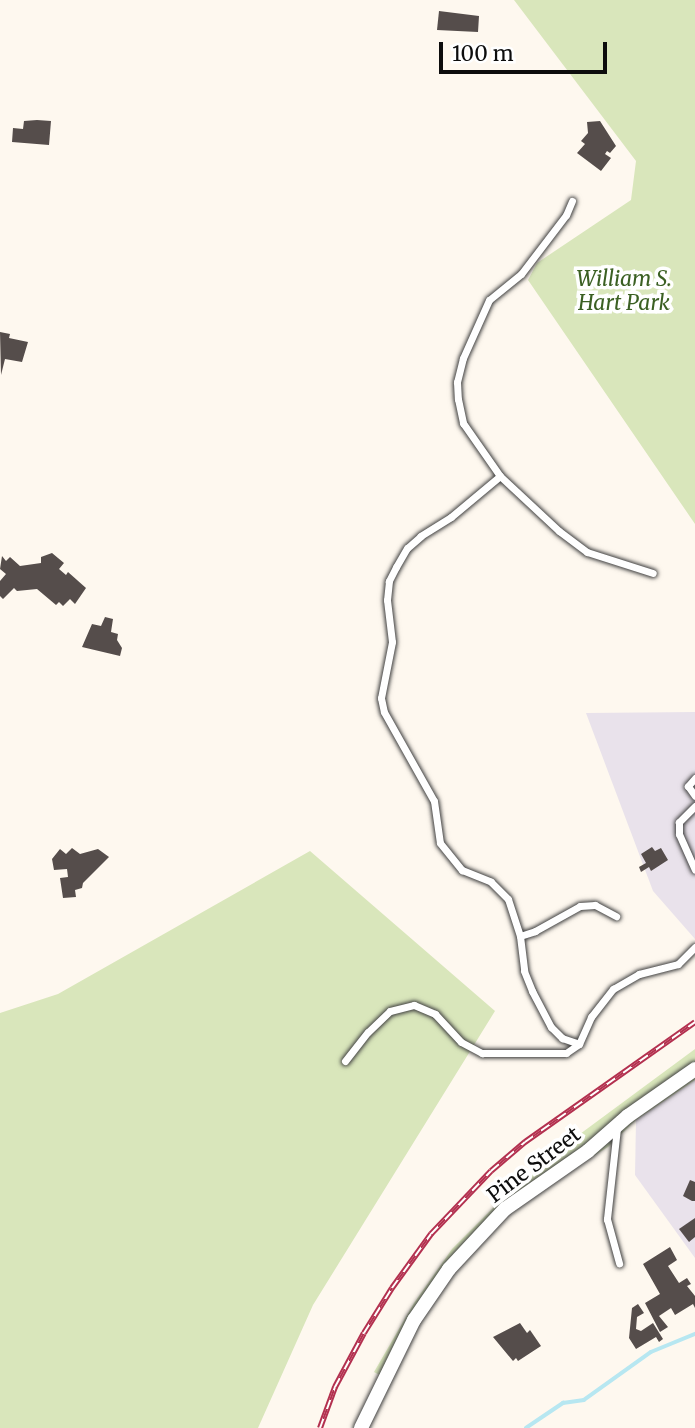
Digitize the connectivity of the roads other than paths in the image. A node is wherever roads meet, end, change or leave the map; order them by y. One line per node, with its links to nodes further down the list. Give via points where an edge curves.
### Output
1 (572, 201): 2 (lane, via 521,274 489,300 463,358 457,382 463,422)
2 (500, 476): 3 (lane, via 587,552); 9 (lane, via 407,548 396,567 389,581 392,642 381,698 384,712 434,801 440,843 462,870 500,888)
3 (653, 573)
4 (695, 778): 5 (lane, via 688,786)
5 (695, 796)
6 (695, 806): 7 (lane, via 679,822 679,834)
7 (695, 870)
8 (615, 916): 9 (lane, via 595,905 580,906)
9 (520, 936): 11 (lane, via 524,971 551,1027 562,1038)
10 (695, 947): 11 (lane, via 678,964 639,974 613,989 591,1017)
11 (579, 1044): 12 (lane, via 566,1053 482,1052 461,1042 435,1014 414,1005 390,1011)
12 (345, 1061)
13 (695, 1069): 14 (street, Pine Street)
14 (617, 1127): 15 (lane, via 607,1219); 16 (street, Pine Street, via 505,1209 449,1269 414,1320)
15 (619, 1263)
16 (361, 1428)

